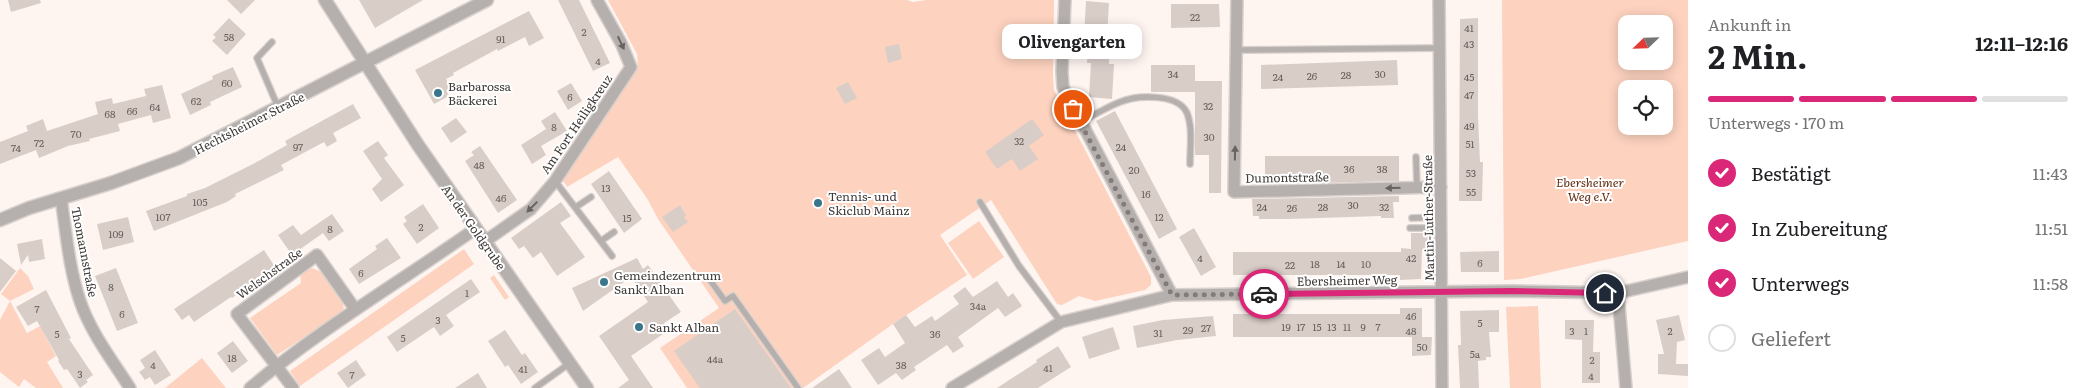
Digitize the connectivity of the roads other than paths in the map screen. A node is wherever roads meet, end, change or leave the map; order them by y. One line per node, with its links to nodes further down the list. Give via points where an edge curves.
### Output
1 (326, 0): 10 (street, An der Goldgrube)
2 (487, 0): 10 (street, Hechtsheimer Straße)
3 (597, 0): 15 (street, Am Fort Heiligkreuz, one-way to 15, via 631,67)
4 (1064, 0): 12 (street, via 1062,81)
5 (1237, 0): 9 (street, Dumontstraße)
6 (1439, 0): 8 (street, Martin-Luther-Straße)
7 (272, 42): 11 (lane, via 257,58)
8 (1439, 48): 9 (lane); 17 (street, Martin-Luther-Straße)
9 (1237, 50): 16 (street, Dumontstraße, one-way to 9, via 1234,192)
10 (366, 63): 11 (street, Hechtsheimer Straße); 25 (street, An der Goldgrube)
11 (278, 107): 18 (street, Hechtsheimer Straße, via 158,168)
12 (1080, 122): 14 (lane, via 1121,101 1152,97 1176,101 1183,106 1189,120); 35 (street)
13 (1416, 157): 16 (lane)
14 (1190, 164)
15 (555, 181): 21 (lane); 29 (street, Am Fort Heiligkreuz, one-way to 29, via 531,210)
16 (1417, 187): 17 (street, Dumontstraße)
17 (1441, 187): 24 (street, Martin-Luther-Straße)
18 (60, 198): 23 (street, Hechtsheimer Straße); 40 (street, Thomannstraße, via 80,301 96,336)
19 (591, 198): 21 (lane)
20 (980, 202): 37 (lane, via 1019,266)
21 (576, 207): 28 (lane)
22 (1412, 218): 24 (lane)
23 (0, 220)
24 (1442, 223): 26 (lane); 33 (street, Martin-Luther-Straße)
25 (475, 228): 29 (street, An der Goldgrube); 36 (street)
26 (1410, 228)
27 (614, 232): 28 (lane)
28 (601, 241): 30 (lane)
29 (484, 242): 38 (street, An der Goldgrube)
30 (612, 256)
31 (1688, 277): 34 (street, Ebersheimer Weg)
32 (710, 280): 45 (lane, via 725,301 733,296)
33 (1442, 293): 34 (street, Ebersheimer Weg); 35 (street, Ebersheimer Weg); 47 (street, Martin-Luther-Straße)
34 (1618, 293): 48 (street)
35 (1172, 295): 37 (street, Ebersheimer Weg)
36 (356, 309): 39 (street); 39 (street, Welschstraße, via 317,255 237,314)
37 (1061, 322): 46 (street, Ebersheimer Weg)
38 (570, 363): 43 (lane); 44 (street, An der Goldgrube)
39 (276, 366): 41 (street); 42 (street)
40 (130, 388)
41 (250, 388)
42 (293, 388)
43 (535, 388)
44 (587, 388)
45 (798, 388)
46 (952, 388)
47 (1442, 388)
48 (1626, 388)

